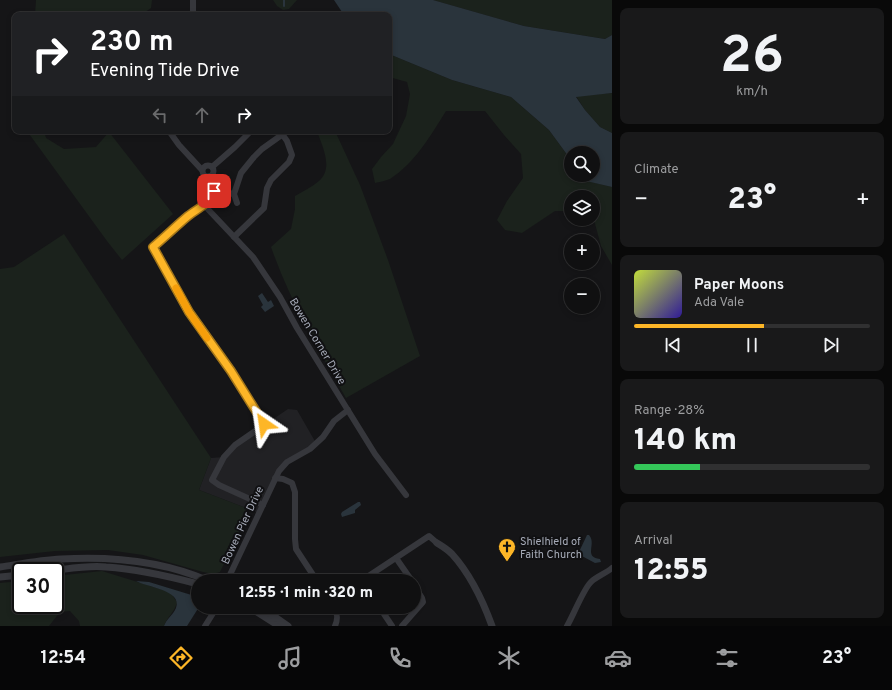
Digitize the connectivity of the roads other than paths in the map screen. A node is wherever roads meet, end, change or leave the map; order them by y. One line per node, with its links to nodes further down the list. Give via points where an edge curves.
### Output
1 (194, 0): 2 (street)
2 (193, 12)
3 (171, 134): 8 (street)
4 (248, 134): 7 (street)
5 (281, 134): 11 (street, via 262,149 241,173)
6 (282, 134): 14 (street, via 292,155 289,162 271,180 264,208)
7 (212, 167): 8 (street, via 206,165); 9 (street, via 214,172)
8 (202, 170): 9 (street, via 204,175)
9 (210, 176): 10 (street)
10 (214, 190): 11 (street); 13 (street)
11 (234, 194): 12 (street)
12 (237, 203)
13 (204, 205): 14 (street, Bowen Corner Drive); 18 (street, via 153,247 189,312 231,371 264,425 235,445 224,457 212,480)
14 (234, 237): 15 (street, Bowen Corner Drive, via 253,257 280,297 296,328)
15 (348, 410): 16 (street, Bowen Pier Drive, via 334,421 323,437 310,449 287,462); 17 (street, Bowen Corner Drive, via 375,454)
16 (275, 478): 18 (street, Bowen Pier Drive); 26 (street, via 292,483 295,492 296,549)
17 (406, 495)
18 (262, 505): 25 (street, Bowen Pier Drive)
19 (437, 543): 20 (street, via 429,533); 44 (street, via 452,554 473,584)
20 (396, 558): 27 (street); 28 (street)
21 (0, 566): 24 (street, via 95,558 163,566)
22 (612, 568): 45 (street, via 589,583)
23 (64, 570): 31 (street, via 105,566 170,576)
24 (192, 574)
25 (231, 574)
26 (312, 574)
27 (372, 574)
28 (407, 574)
29 (12, 576): 30 (street)
30 (0, 577)
31 (191, 582)
32 (213, 614): 38 (street)
33 (260, 614): 39 (street)
34 (271, 614): 40 (street)
35 (337, 614): 41 (street)
36 (384, 614): 42 (street)
37 (412, 614): 43 (street)
38 (205, 626)
39 (279, 626)
40 (288, 626)
41 (335, 626)
42 (392, 626)
43 (402, 626)
44 (492, 626)
45 (567, 626)

